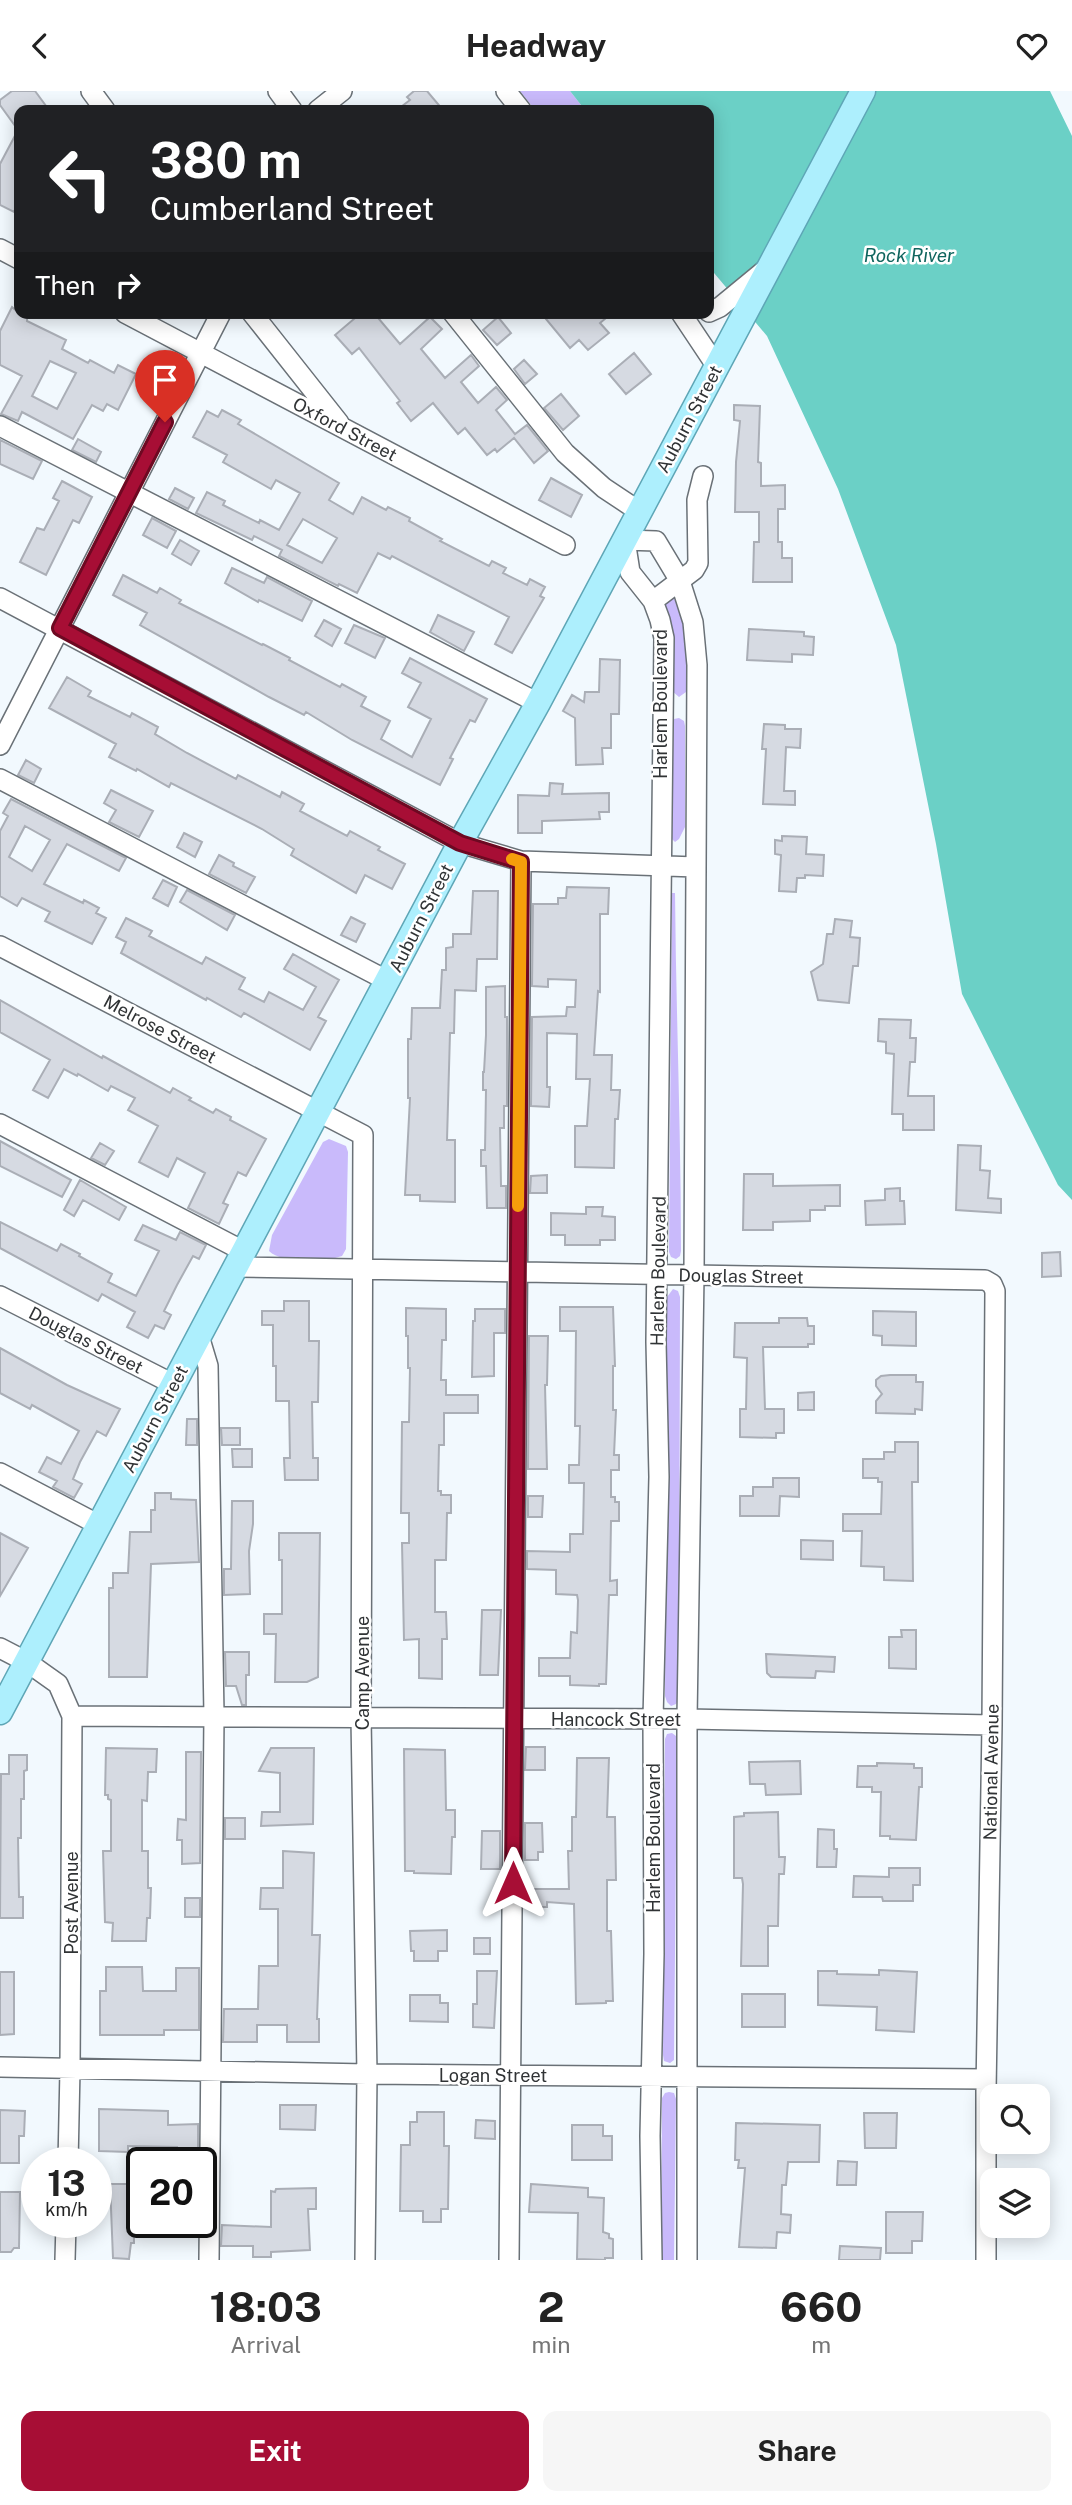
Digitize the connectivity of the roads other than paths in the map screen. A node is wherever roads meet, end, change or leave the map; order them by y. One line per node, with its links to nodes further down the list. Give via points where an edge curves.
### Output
1 (342, 91): 4 (street)
2 (506, 91): 5 (street)
3 (863, 91): 6 (main road, Auburn Street)
4 (324, 105)
5 (518, 105)
6 (771, 265): 7 (street); 14 (main road, Auburn Street)
7 (714, 310)
8 (136, 319): 13 (street, Oxford Street)
9 (218, 319): 13 (street)
10 (257, 319): 16 (street)
11 (458, 319): 19 (street, via 565,453)
12 (685, 319): 14 (street)
13 (201, 353): 16 (street, Oxford Street); 18 (street)
14 (717, 367): 19 (main road, Auburn Street)
15 (0, 426): 18 (street)
16 (344, 429): 21 (street, Oxford Street)
17 (703, 476): 22 (street, via 697,500 698,563)
18 (129, 492): 25 (street); 26 (street)
19 (640, 512): 20 (main road, Auburn Street)
20 (625, 540): 22 (street, Harlem Boulevard, via 656,541); 24 (street, Harlem Boulevard, via 630,572); 26 (main road, Auburn Street)
21 (565, 545)
22 (680, 581): 24 (street); 28 (street, Harlem Boulevard, via 693,622)
23 (0, 597): 25 (street)
24 (653, 601): 27 (street, Harlem Boulevard, via 664,638)
25 (60, 628): 29 (street); 31 (street)
26 (538, 703): 31 (main road, Auburn Street)
27 (662, 709): 28 (street); 33 (street, Harlem Boulevard)
28 (696, 710): 34 (street, Harlem Boulevard)
29 (0, 745)
30 (0, 779): 36 (street)
31 (460, 843): 32 (street); 36 (main road, Auburn Street)
32 (521, 862): 33 (street); 41 (street)
33 (660, 866): 34 (street); 42 (street, Harlem Boulevard)
34 (696, 867): 43 (street, Harlem Boulevard)
35 (0, 946): 37 (street, Melrose Street)
36 (388, 981): 37 (main road, Auburn Street)
37 (319, 1112): 39 (main road, Auburn Street); 40 (street, Camp Avenue, via 363,1135)
38 (0, 1124): 39 (street)
39 (241, 1260): 40 (street, Douglas Street); 46 (main road, Auburn Street)
40 (362, 1268): 41 (street, Douglas Street); 55 (street, Camp Avenue)
41 (517, 1272): 42 (street, Douglas Street); 56 (street)
42 (657, 1275): 43 (street, Douglas Street); 57 (street, Harlem Boulevard, via 659,1477)
43 (694, 1275): 44 (street, Douglas Street, via 985,1280); 58 (street, Harlem Boulevard)
44 (992, 1284): 59 (street, National Avenue)
45 (0, 1296): 47 (street, Douglas Street)
46 (199, 1336): 47 (main road, Auburn Street); 53 (street, via 208,1366)
47 (173, 1384): 49 (main road, Auburn Street)
48 (0, 1473): 49 (street)
49 (99, 1525): 51 (main road, Auburn Street)
50 (0, 1648): 51 (street)
51 (27, 1662): 52 (main road, Auburn Street); 54 (street, Post Avenue, via 58,1683)
52 (0, 1712)
53 (214, 1715): 54 (street, Hancock Street); 55 (street, Hancock Street); 62 (street)
54 (72, 1716): 61 (street, Post Avenue)
55 (361, 1718): 56 (street, Hancock Street); 63 (street, Camp Avenue)
56 (514, 1719): 57 (street, Hancock Street); 64 (street)
57 (653, 1719): 58 (street, Hancock Street); 65 (street, Harlem Boulevard)
58 (687, 1719): 59 (street, Hancock Street); 66 (street, Harlem Boulevard)
59 (992, 1725): 67 (street, National Avenue)
60 (0, 2067): 61 (street, Logan Street)
61 (70, 2069): 62 (street, Logan Street); 68 (street, Post Avenue)
62 (209, 2071): 63 (street, Logan Street); 71 (street)
63 (367, 2074): 64 (street, Logan Street); 72 (street, Camp Avenue)
64 (511, 2075): 65 (street, Logan Street); 73 (street)
65 (650, 2076): 66 (street, Logan Street); 74 (street, Harlem Boulevard)
66 (688, 2076): 67 (street, Logan Street); 75 (street, Harlem Boulevard)
67 (986, 2079): 76 (street, National Avenue)
68 (68, 2147)
69 (66, 2238): 70 (street)
70 (65, 2260)
71 (209, 2260)
72 (365, 2260)
73 (509, 2260)
74 (652, 2260)
75 (687, 2260)
76 (986, 2260)

